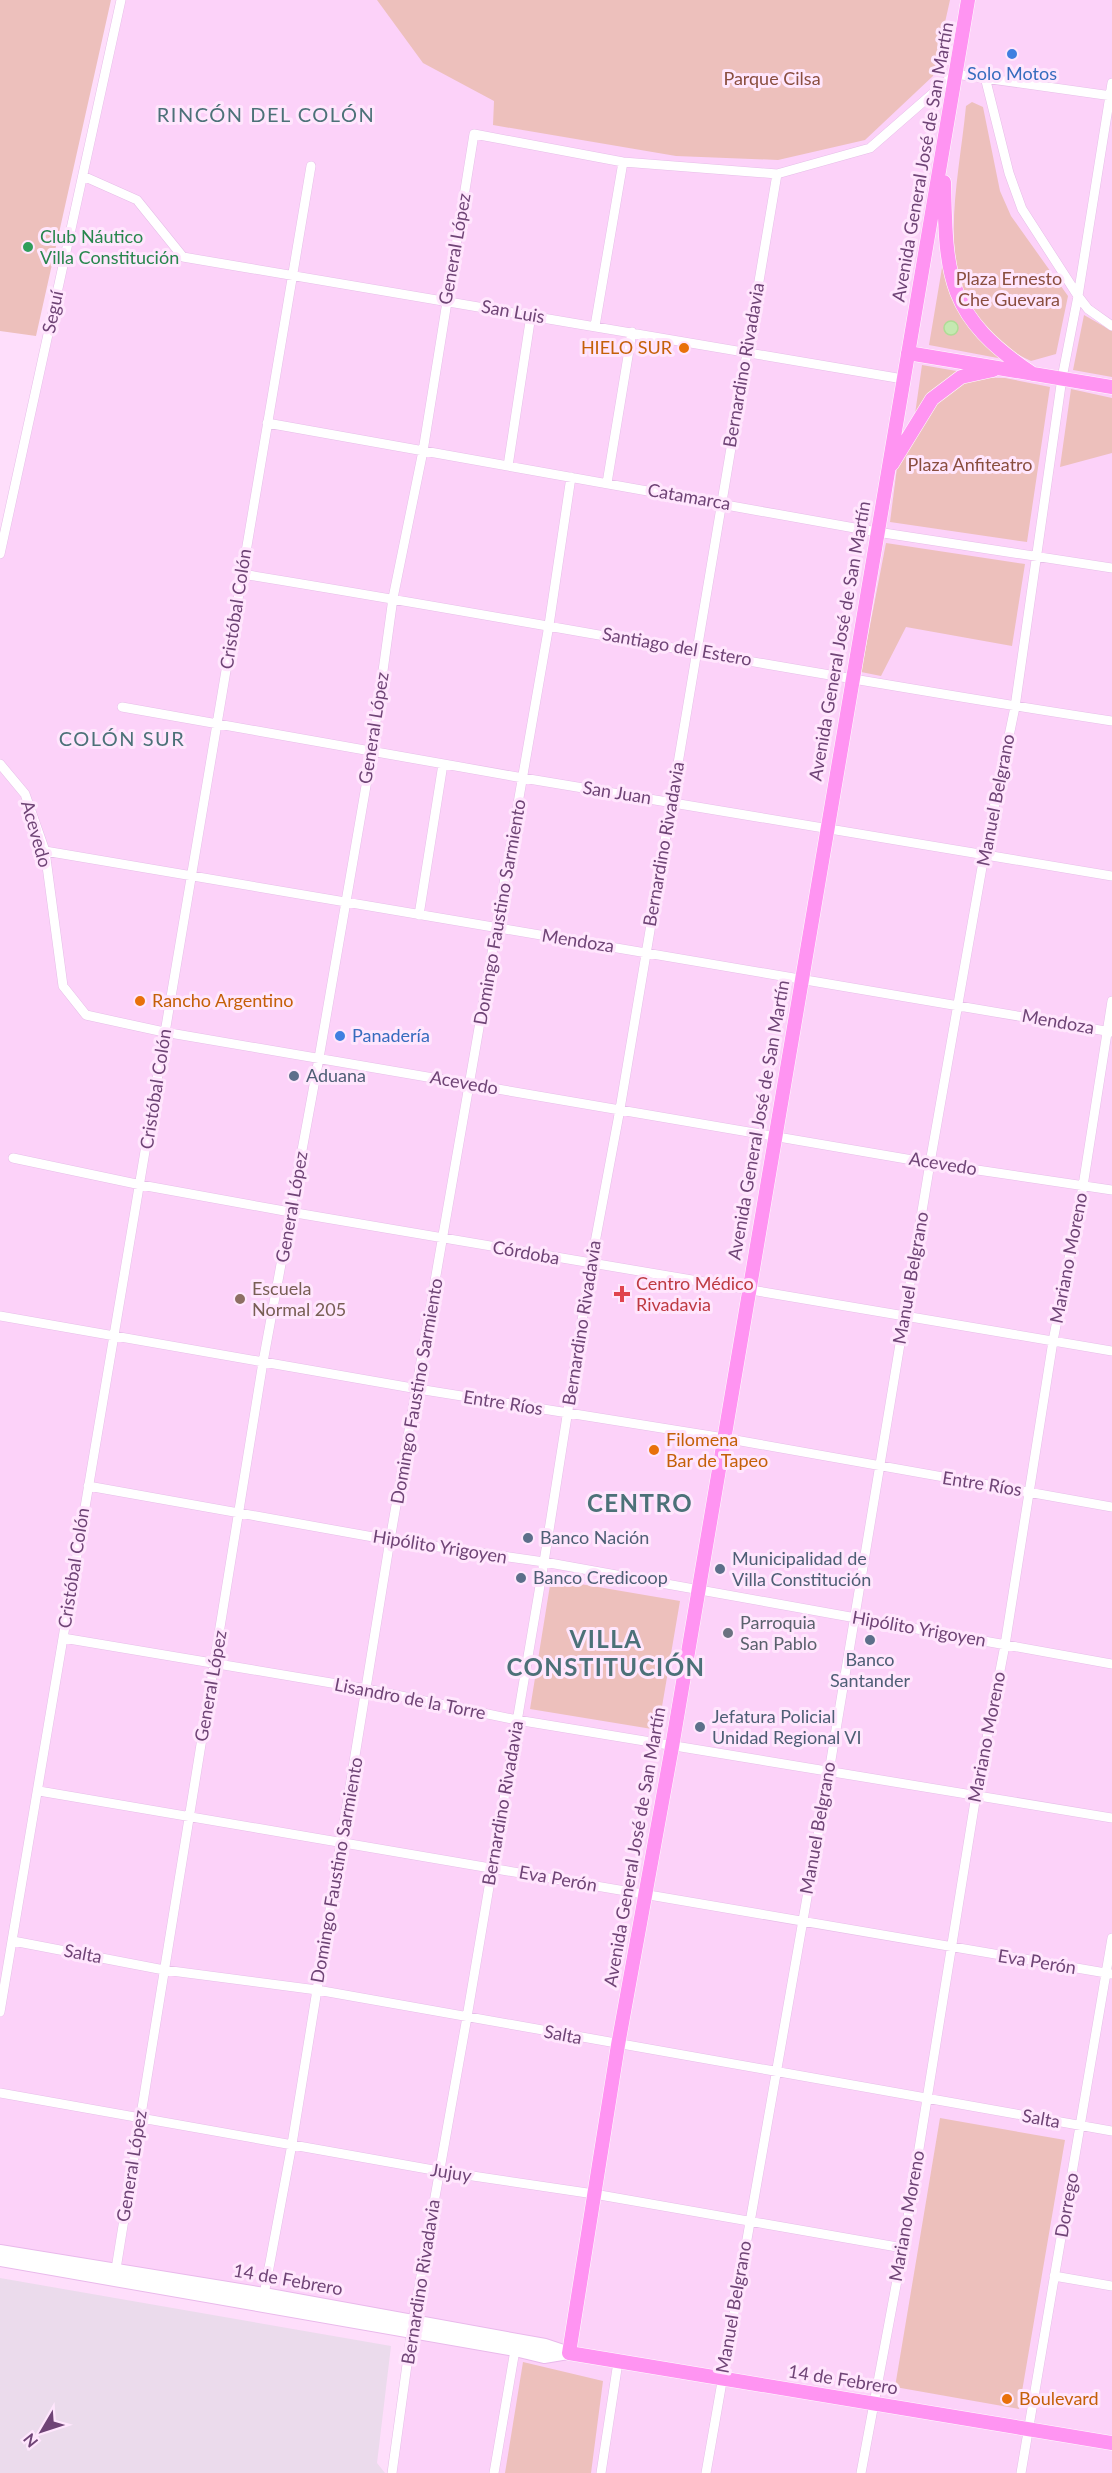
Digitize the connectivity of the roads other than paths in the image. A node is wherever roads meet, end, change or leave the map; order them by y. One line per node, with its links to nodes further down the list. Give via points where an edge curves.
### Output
1 (121, 0): 11 (street, Seguí)
2 (969, 0): 3 (main road, Avenida General José de San Martín)
3 (955, 74): 4 (street); 7 (main road, Avenida General José de San Martín); 10 (street, via 870,148)
4 (985, 77): 6 (street); 13 (street, via 1022,209)
5 (1112, 83): 6 (street, Manuel Belgrano)
6 (1111, 96): 13 (street, Manuel Belgrano)
7 (943, 153): 20 (main road, Avenida General José de San Martín); 22 (main road, via 946,254 961,306 978,331)
8 (622, 162): 10 (street); 14 (street, General López, via 474,134); 16 (street)
9 (311, 166): 12 (street, Cristóbal Colón)
10 (777, 174): 19 (street, Bernardino Rivadavia)
11 (83, 176): 12 (street, San Luis, via 137,200 183,257); 34 (street, Seguí)
12 (291, 276): 14 (street, San Luis); 26 (street, Cristóbal Colón)
13 (1078, 296): 17 (street, via 1088,309); 23 (street, Manuel Belgrano)
14 (446, 300): 15 (street, San Luis); 27 (street, General López)
15 (531, 315): 16 (street, San Luis); 28 (street)
16 (595, 326): 18 (street, San Luis)
17 (1112, 326)
18 (632, 332): 19 (street, San Luis); 31 (street)
19 (747, 351): 24 (street, San Luis); 32 (street, Bernardino Rivadavia)
20 (908, 353): 21 (main road); 24 (main road, Avenida General José de San Martín)
21 (1000, 368): 22 (main road); 29 (main road, via 961,377 932,399)
22 (1033, 374): 23 (main road)
23 (1062, 378): 25 (main road); 35 (street, Manuel Belgrano)
24 (903, 379): 29 (main road, Avenida General José de San Martín)
25 (1112, 387)
26 (267, 423): 27 (street, Catamarca); 37 (street, Cristóbal Colón)
27 (423, 451): 28 (street, Catamarca); 38 (street, General López)
28 (508, 466): 30 (street, Catamarca)
29 (886, 474): 33 (main road, Avenida General José de San Martín)
30 (571, 477): 31 (street, Catamarca); 39 (street, Domingo Faustino Sarmiento)
31 (607, 483): 32 (street, Catamarca)
32 (721, 503): 33 (street, Catamarca); 40 (street, Bernardino Rivadavia)
33 (877, 532): 35 (street, Catamarca); 41 (main road, Avenida General José de San Martín)
34 (0, 554)
35 (1037, 556): 36 (street, Catamarca); 42 (street, Manuel Belgrano)
36 (1112, 568)
37 (242, 574): 38 (street, Santiago del Estero); 45 (street, Cristóbal Colón)
38 (393, 598): 39 (street, Santiago del Estero); 46 (street, General López)
39 (549, 625): 40 (street, Santiago del Estero); 49 (street, Domingo Faustino Sarmiento)
40 (696, 651): 41 (street, Santiago del Estero); 50 (street, Bernardino Rivadavia)
41 (851, 679): 42 (street, Santiago del Estero); 51 (main road, Avenida General José de San Martín)
42 (1015, 706): 44 (street, Santiago del Estero); 53 (street, Manuel Belgrano)
43 (123, 707): 45 (street, San Juan)
44 (1112, 721)
45 (217, 724): 46 (street, San Juan); 54 (street, Cristóbal Colón)
46 (372, 752): 48 (street, San Juan); 56 (street, General López)
47 (0, 764): 52 (street, Acevedo, via 25,794)
48 (443, 764): 49 (street, San Juan); 57 (street)
49 (523, 778): 50 (street, San Juan); 58 (street, Domingo Faustino Sarmiento)
50 (673, 801): 51 (street, San Juan); 59 (street, Bernardino Rivadavia)
51 (826, 828): 53 (street, San Juan); 60 (main road, Avenida General José de San Martín)
52 (45, 851): 54 (street, Mendoza); 64 (street, Acevedo, via 63,986 86,1015)
53 (984, 856): 55 (street, San Juan); 62 (street, Manuel Belgrano)
54 (192, 874): 56 (street, Mendoza); 64 (street, Cristóbal Colón)
55 (1112, 876)
56 (344, 902): 57 (street, Mendoza); 65 (street, General López)
57 (419, 915): 58 (street, Mendoza)
58 (498, 928): 59 (street, Mendoza); 66 (street, Domingo Faustino Sarmiento)
59 (645, 951): 60 (street, Mendoza); 67 (street, Bernardino Rivadavia)
60 (802, 977): 62 (street, Mendoza); 68 (main road, Avenida General José de San Martín)
61 (1112, 1001): 63 (street, Mariano Moreno)
62 (958, 1005): 63 (street, Mendoza); 70 (street, Manuel Belgrano)
63 (1110, 1031): 72 (street, Mariano Moreno)
64 (164, 1032): 65 (street, Acevedo); 71 (street, Cristóbal Colón)
65 (319, 1058): 66 (street, Acevedo); 74 (street, General López)
66 (470, 1084): 67 (street, Acevedo); 75 (street, Domingo Faustino Sarmiento)
67 (620, 1109): 68 (street, Acevedo); 76 (street, Bernardino Rivadavia)
68 (776, 1135): 70 (street, Acevedo); 77 (main road, Avenida General José de San Martín)
69 (13, 1158): 71 (street, Córdoba)
70 (930, 1163): 72 (street, Acevedo); 78 (street, Manuel Belgrano)
71 (141, 1185): 74 (street, Córdoba); 80 (street, Cristóbal Colón)
72 (1083, 1186): 73 (street, Acevedo); 81 (street, Mariano Moreno)
73 (1112, 1190)
74 (291, 1212): 75 (street, Córdoba); 83 (street, General López)
75 (444, 1238): 76 (street, Córdoba); 84 (street, Domingo Faustino Sarmiento)
76 (591, 1264): 77 (street, Córdoba); 85 (street, Bernardino Rivadavia)
77 (748, 1290): 78 (street, Córdoba); 86 (main road, Avenida General José de San Martín)
78 (904, 1315): 81 (street, Córdoba); 87 (street, Manuel Belgrano)
79 (0, 1316): 80 (street, Entre Ríos)
80 (113, 1336): 83 (street, Entre Ríos); 88 (street, Cristóbal Colón)
81 (1053, 1341): 82 (street, Córdoba); 89 (street, Mariano Moreno)
82 (1112, 1351)
83 (263, 1362): 84 (street, Entre Ríos); 91 (street, General López)
84 (418, 1389): 85 (street, Entre Ríos); 92 (street, Domingo Faustino Sarmiento)
85 (567, 1413): 86 (street, Entre Ríos); 93 (street, Bernardino Rivadavia)
86 (724, 1438): 87 (street, Entre Ríos); 94 (main road, Avenida General José de San Martín)
87 (879, 1467): 89 (street, Entre Ríos); 95 (street, Manuel Belgrano)
88 (88, 1486): 91 (street, Hipólito Yrigoyen); 96 (street, Cristóbal Colón)
89 (1029, 1492): 90 (street, Entre Ríos); 97 (street, Mariano Moreno)
90 (1112, 1507)
91 (240, 1513): 92 (street, Hipólito Yrigoyen); 99 (street, General López)
92 (390, 1540): 93 (street, Hipólito Yrigoyen); 100 (street, Domingo Faustino Sarmiento)
93 (544, 1562): 94 (street, Hipólito Yrigoyen); 101 (street, Bernardino Rivadavia)
94 (697, 1590): 95 (street, Hipólito Yrigoyen); 102 (main road, Avenida General José de San Martín)
95 (854, 1617): 97 (street, Hipólito Yrigoyen); 103 (street, Manuel Belgrano)
96 (63, 1638): 99 (street, Lisandro de la Torre); 104 (street, Cristóbal Colón)
97 (1005, 1645): 98 (street, Hipólito Yrigoyen); 105 (street, Mariano Moreno)
98 (1112, 1664)
99 (215, 1665): 100 (street, Lisandro de la Torre); 106 (street, General López)
100 (367, 1689): 101 (street, Lisandro de la Torre); 108 (street, Domingo Faustino Sarmiento)
101 (517, 1720): 102 (street, Lisandro de la Torre); 109 (street, Bernardino Rivadavia)
102 (672, 1747): 103 (street, Lisandro de la Torre); 110 (main road, Avenida General José de San Martín)
103 (829, 1772): 105 (street, Lisandro de la Torre); 111 (street, Manuel Belgrano)
104 (39, 1791): 106 (street, Eva Perón); 113 (street, Cristóbal Colón)
105 (976, 1794): 107 (street, Lisandro de la Torre); 114 (street, Mariano Moreno)
106 (189, 1816): 108 (street, Eva Perón); 115 (street, General López)
107 (1112, 1818)
108 (342, 1844): 109 (street, Eva Perón); 117 (street, Domingo Faustino Sarmiento)
109 (492, 1867): 110 (street, Eva Perón); 119 (street, Bernardino Rivadavia)
110 (645, 1894): 111 (street, Eva Perón); 120 (main road, Avenida General José de San Martín)
111 (801, 1920): 114 (street, Eva Perón); 121 (street, Manuel Belgrano)
112 (1112, 1938): 116 (street, Dorrego)
113 (13, 1941): 115 (street, Salta); 118 (street, Cristóbal Colón)
114 (951, 1948): 116 (street, Eva Perón); 123 (street, Mariano Moreno)
115 (164, 1970): 117 (street, Salta); 124 (street, General López)
116 (1109, 1973): 125 (street, Dorrego)
117 (317, 1990): 119 (street, Salta); 127 (street, Domingo Faustino Sarmiento)
118 (0, 2012)
119 (467, 2017): 120 (street, Salta); 128 (street, Bernardino Rivadavia)
120 (618, 2045): 121 (street, Salta); 129 (main road, Avenida General José de San Martín)
121 (775, 2071): 123 (street, Salta); 130 (street, Manuel Belgrano)
122 (0, 2093): 124 (street, Jujuy)
123 (927, 2098): 125 (street, Salta); 131 (street, Mariano Moreno)
124 (139, 2119): 127 (street, Jujuy); 134 (street, General López)
125 (1081, 2126): 126 (street, Salta); 135 (street, Dorrego)
126 (1112, 2131)
127 (292, 2144): 128 (street, Jujuy); 137 (street, Domingo Faustino Sarmiento)
128 (439, 2171): 129 (street, Jujuy); 138 (street, Bernardino Rivadavia)
129 (594, 2194): 130 (street, Jujuy); 140 (main road, Avenida General José de San Martín)
130 (749, 2223): 131 (street, Jujuy); 142 (street, Manuel Belgrano)
131 (903, 2248): 143 (street, Mariano Moreno)
132 (0, 2251): 134 (main road, 14 de Febrero)
133 (0, 2260): 134 (main road, 14 de Febrero)
134 (114, 2275): 137 (main road, 14 de Febrero)
135 (1054, 2276): 136 (street); 144 (street, Dorrego)
136 (1112, 2286)
137 (263, 2299): 138 (main road, 14 de Febrero)
138 (412, 2326): 139 (main road, 14 de Febrero); 140 (main road, 14 de Febrero, via 545,2345); 146 (street, Bernardino Rivadavia)
139 (515, 2349): 140 (main road, 14 de Febrero, via 544,2357); 147 (street)
140 (569, 2353): 141 (main road, 14 de Febrero)
141 (618, 2361): 142 (main road, 14 de Febrero); 148 (street)
142 (721, 2378): 143 (main road, 14 de Febrero); 149 (street, Manuel Belgrano)
143 (874, 2403): 144 (main road, 14 de Febrero); 150 (street, Mariano Moreno)
144 (1028, 2429): 145 (main road, 14 de Febrero); 151 (street, Dorrego)
145 (1112, 2443)
146 (392, 2473)
147 (494, 2473)
148 (601, 2473)
149 (706, 2473)
150 (861, 2473)
151 (1021, 2473)

